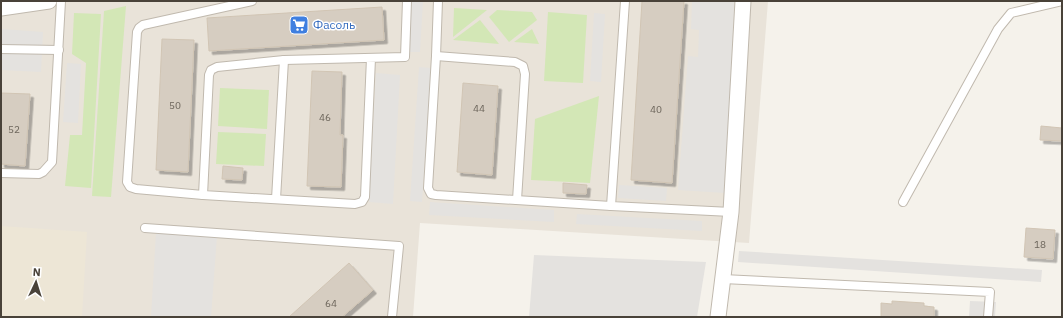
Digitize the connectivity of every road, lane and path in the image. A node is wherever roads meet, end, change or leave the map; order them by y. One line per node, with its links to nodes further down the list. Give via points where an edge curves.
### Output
1 (50, 1): 9 (street)
2 (61, 1): 11 (lane)
3 (252, 1): 16 (lane, via 143,25 137,32 127,182 130,187 136,189)
4 (407, 1): 13 (lane, via 405,57)
5 (438, 1): 12 (lane)
6 (625, 1): 20 (lane)
7 (743, 1): 21 (street)
8 (1061, 1): 19 (lane, via 1011,13 998,28)
9 (1, 8)
10 (1, 49): 11 (lane)
11 (59, 50): 15 (lane, via 52,162 39,174)
12 (436, 56): 18 (lane, via 515,62 522,66 525,74); 18 (lane, via 428,188 431,194)
13 (371, 58): 14 (lane); 17 (lane, via 365,197 362,202 355,204)
14 (284, 60): 16 (lane, via 217,66 209,75); 17 (lane)
15 (1, 173)
16 (203, 195): 17 (lane)
17 (276, 199)
18 (517, 200): 20 (lane)
19 (903, 202)
20 (612, 206): 21 (lane)
21 (730, 212): 23 (street)
22 (145, 228): 24 (lane, via 399,246)
23 (723, 279): 25 (street); 26 (lane, via 990,292)
24 (392, 317)
25 (718, 317)
26 (988, 317)

